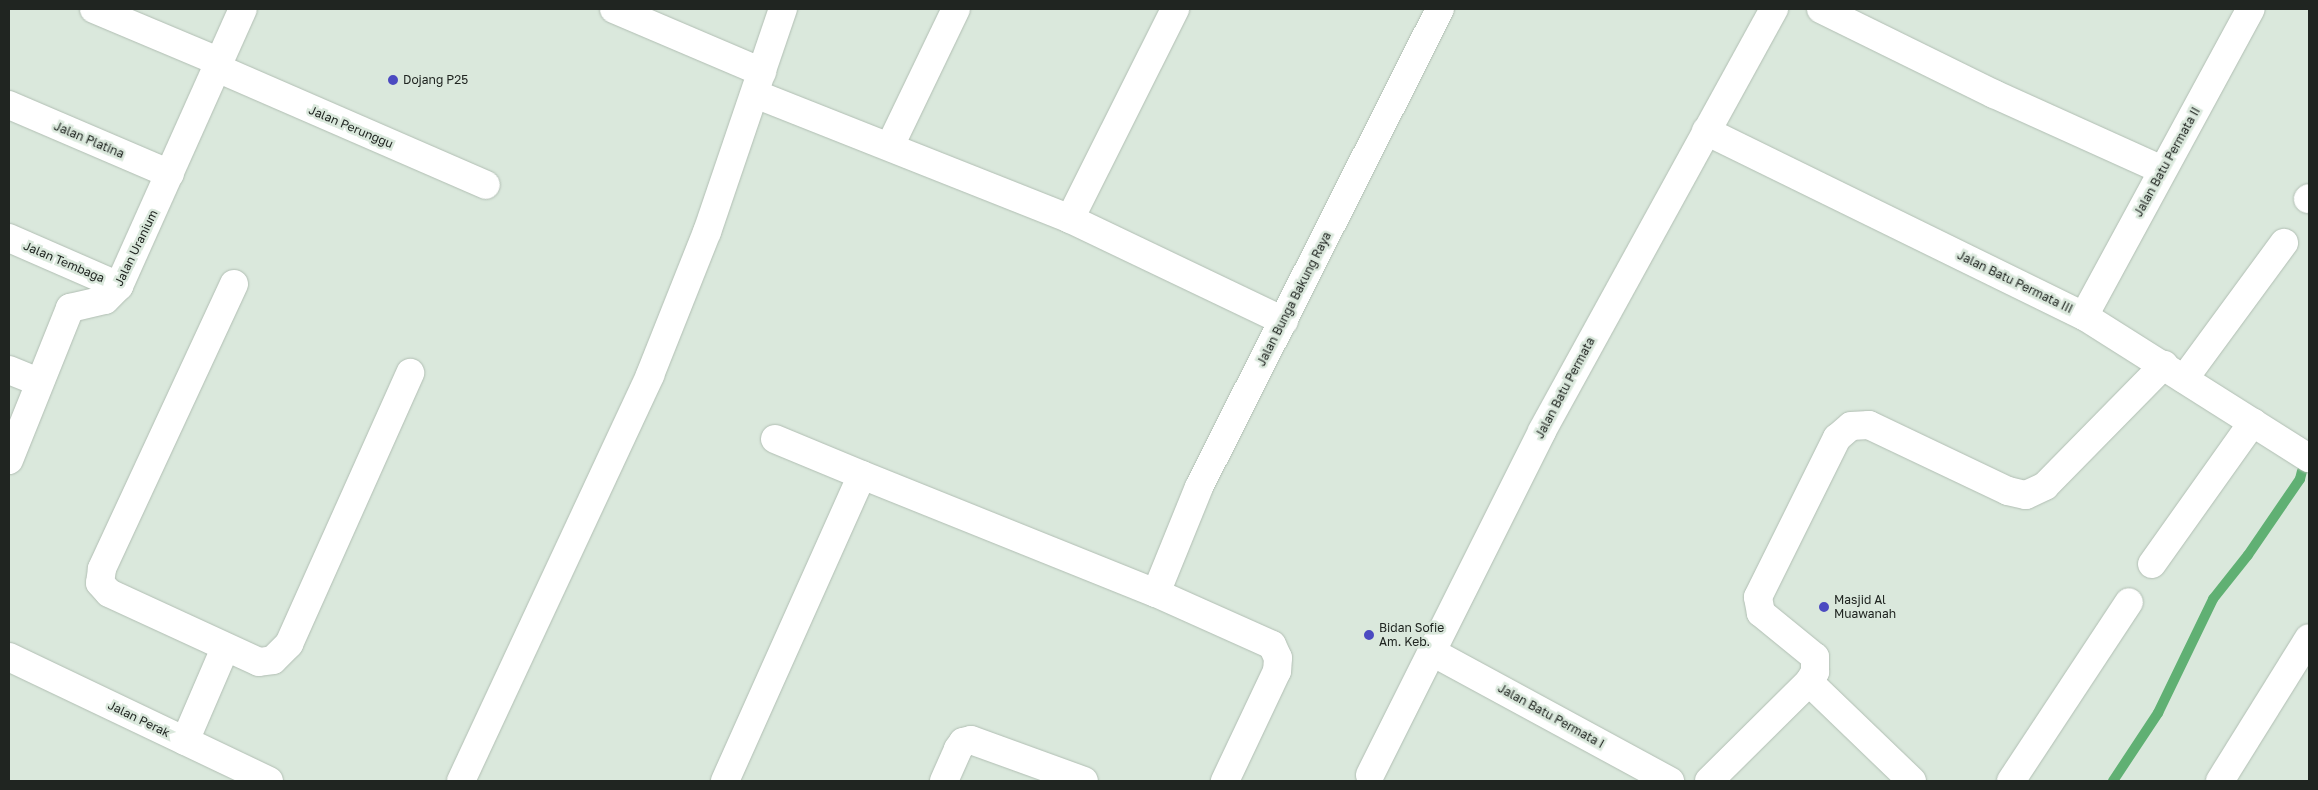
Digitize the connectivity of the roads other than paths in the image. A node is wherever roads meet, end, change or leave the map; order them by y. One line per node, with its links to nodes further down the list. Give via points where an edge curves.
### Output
1 (94, 9): 11 (street, Jalan Perunggu)
2 (242, 9): 11 (street, Jalan Uranium)
3 (614, 9): 12 (street)
4 (783, 9): 12 (street)
5 (956, 9): 15 (street)
6 (1175, 9): 19 (street)
7 (1440, 9): 27 (street, Jalan Bunga Bakung Raya)
8 (1774, 9): 14 (street, Jalan Batu Permata)
9 (1821, 9): 16 (street, via 1994,94)
10 (2251, 9): 16 (street, Jalan Batu Permata II)
11 (218, 65): 17 (street, Jalan Uranium); 18 (street, Jalan Perunggu)
12 (758, 83): 15 (street); 48 (street, via 707,232 650,376)
13 (9, 106): 17 (street, Jalan Platina)
14 (1706, 131): 26 (street, Jalan Batu Permata III); 42 (street, Jalan Batu Permata, via 1542,431)
15 (890, 146): 19 (street)
16 (2162, 170): 26 (street, Jalan Batu Permata II)
17 (170, 174): 24 (street, Jalan Uranium)
18 (486, 185)
19 (1070, 219): 27 (street)
20 (9, 238): 22 (street, Jalan Tembaga)
21 (2284, 243): 29 (street)
22 (86, 271): 24 (street, Jalan Tembaga); 25 (street)
23 (234, 284): 41 (street, via 102,569 100,584 109,594)
24 (119, 286): 25 (street, Jalan Uranium, via 105,300)
25 (70, 308): 31 (street)
26 (2084, 316): 29 (street, Jalan Batu Permata III)
27 (1284, 321): 38 (street, Jalan Bunga Bakung Raya, via 1199,487)
28 (9, 370): 31 (street)
29 (2174, 372): 32 (street, Jalan Batu Permata III); 44 (street, via 2045,486 2026,495 2008,491 1869,425 1851,426 1837,438 1758,597 1761,613 1815,657)
30 (410, 373): 41 (street, via 289,644 273,660 259,662)
31 (38, 382): 35 (street)
32 (2253, 422): 34 (street, Jalan Batu Permata III); 37 (street)
33 (775, 439): 36 (street)
34 (2309, 458)
35 (9, 460)
36 (862, 476): 38 (street); 49 (street)
37 (2152, 564)
38 (1156, 593): 52 (street, via 1272,645 1278,658 1277,671)
39 (2128, 602): 56 (street)
40 (2309, 638): 57 (street)
41 (225, 648): 45 (street)
42 (1432, 652): 46 (street, Jalan Batu Permata); 53 (street, Jalan Batu Permata I)
43 (9, 657): 45 (street, Jalan Perak)
44 (1810, 682): 54 (street); 55 (street)
45 (186, 741): 47 (street, Jalan Perak)
46 (1370, 774)
47 (269, 781)
48 (460, 781)
49 (725, 781)
50 (944, 781): 51 (street, via 958,749 963,742 971,740)
51 (1084, 781)
52 (1225, 781)
53 (1670, 781)
54 (1709, 781)
55 (1912, 781)
56 (2011, 781)
57 (2220, 781)

